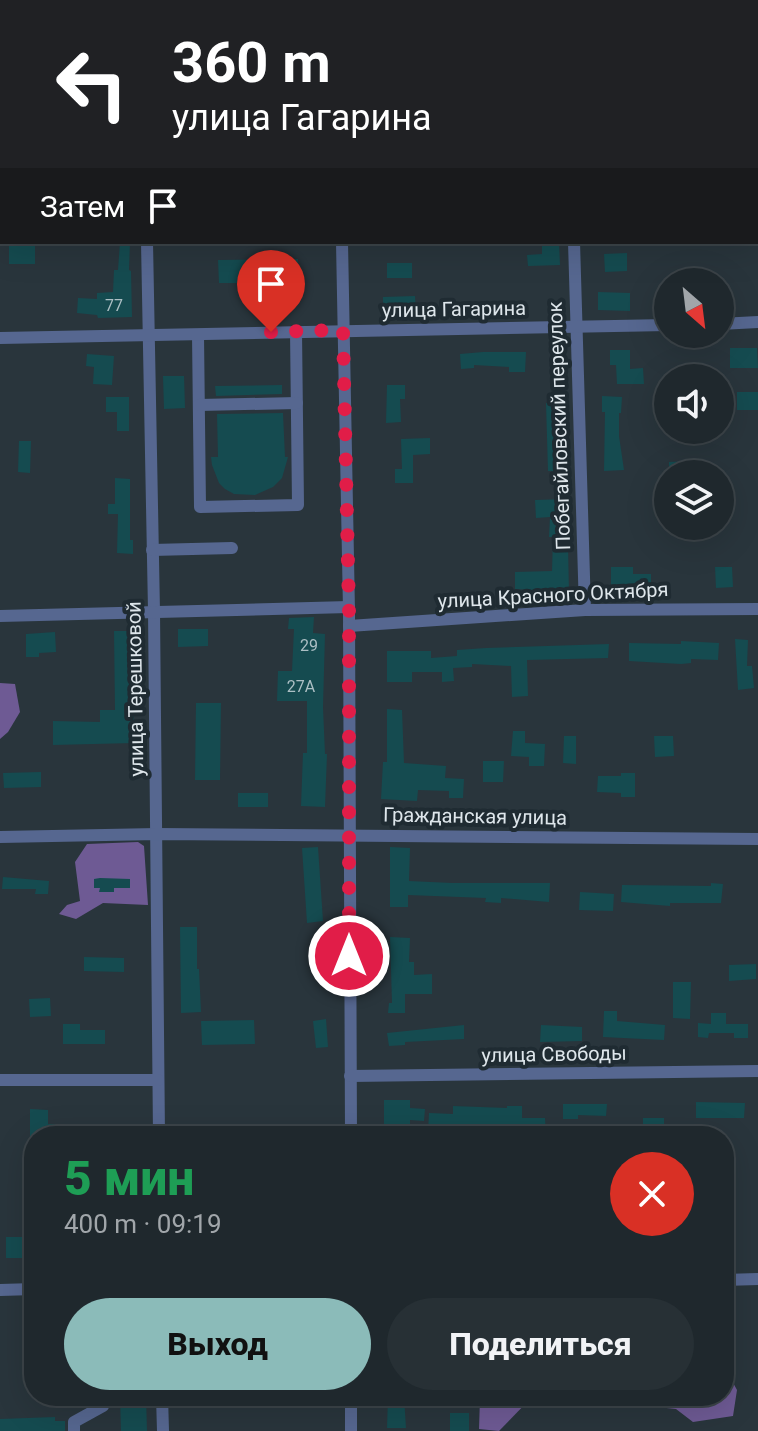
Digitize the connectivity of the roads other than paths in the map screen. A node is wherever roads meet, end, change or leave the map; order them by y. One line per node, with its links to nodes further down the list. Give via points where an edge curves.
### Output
1 (147, 244): 11 (street, улица Терешковой)
2 (342, 244): 8 (street)
3 (574, 244): 7 (street, Побегайловский переулок)
4 (758, 322): 5 (street)
5 (734, 323)
6 (654, 325): 7 (street, улица Гагарина)
7 (575, 328): 8 (street, улица Гагарина); 19 (street, Побегайловский переулок)
8 (343, 330): 9 (street, улица Гагарина); 17 (street)
9 (296, 331): 10 (street, улица Гагарина); 13 (street)
10 (198, 335): 11 (street, улица Гагарина); 14 (street)
11 (147, 336): 12 (street, улица Гагарина); 16 (street, улица Терешковой)
12 (0, 338)
13 (297, 403): 14 (street); 14 (street, via 298,505 200,507)
14 (199, 405)
15 (232, 548): 16 (street)
16 (152, 550): 20 (street, улица Терешковой)
17 (349, 607): 20 (street); 22 (street)
18 (758, 609): 19 (street, улица Красного Октября)
19 (585, 610): 22 (street, улица Красного Октября)
20 (154, 611): 21 (street); 23 (street, улица Терешковой)
21 (0, 616)
22 (349, 626): 24 (street)
23 (157, 834): 24 (street, Гражданская улица); 25 (street, Гражданская улица); 30 (street, улица Терешковой)
24 (348, 835): 26 (street, Гражданская улица); 28 (street)
25 (0, 837)
26 (758, 839)
27 (758, 1071): 28 (street, улица Свободы)
28 (350, 1076): 32 (street)
29 (0, 1080): 30 (street)
30 (158, 1080): 31 (street, улица Терешковой)
31 (159, 1126)
32 (351, 1126)
33 (758, 1279): 34 (street)
34 (734, 1280)
35 (24, 1289): 36 (street)
36 (0, 1290)
37 (103, 1406): 40 (street, via 74,1422)
38 (162, 1406): 41 (street)
39 (351, 1406): 42 (street)
40 (74, 1431)
41 (163, 1431)
42 (351, 1431)

